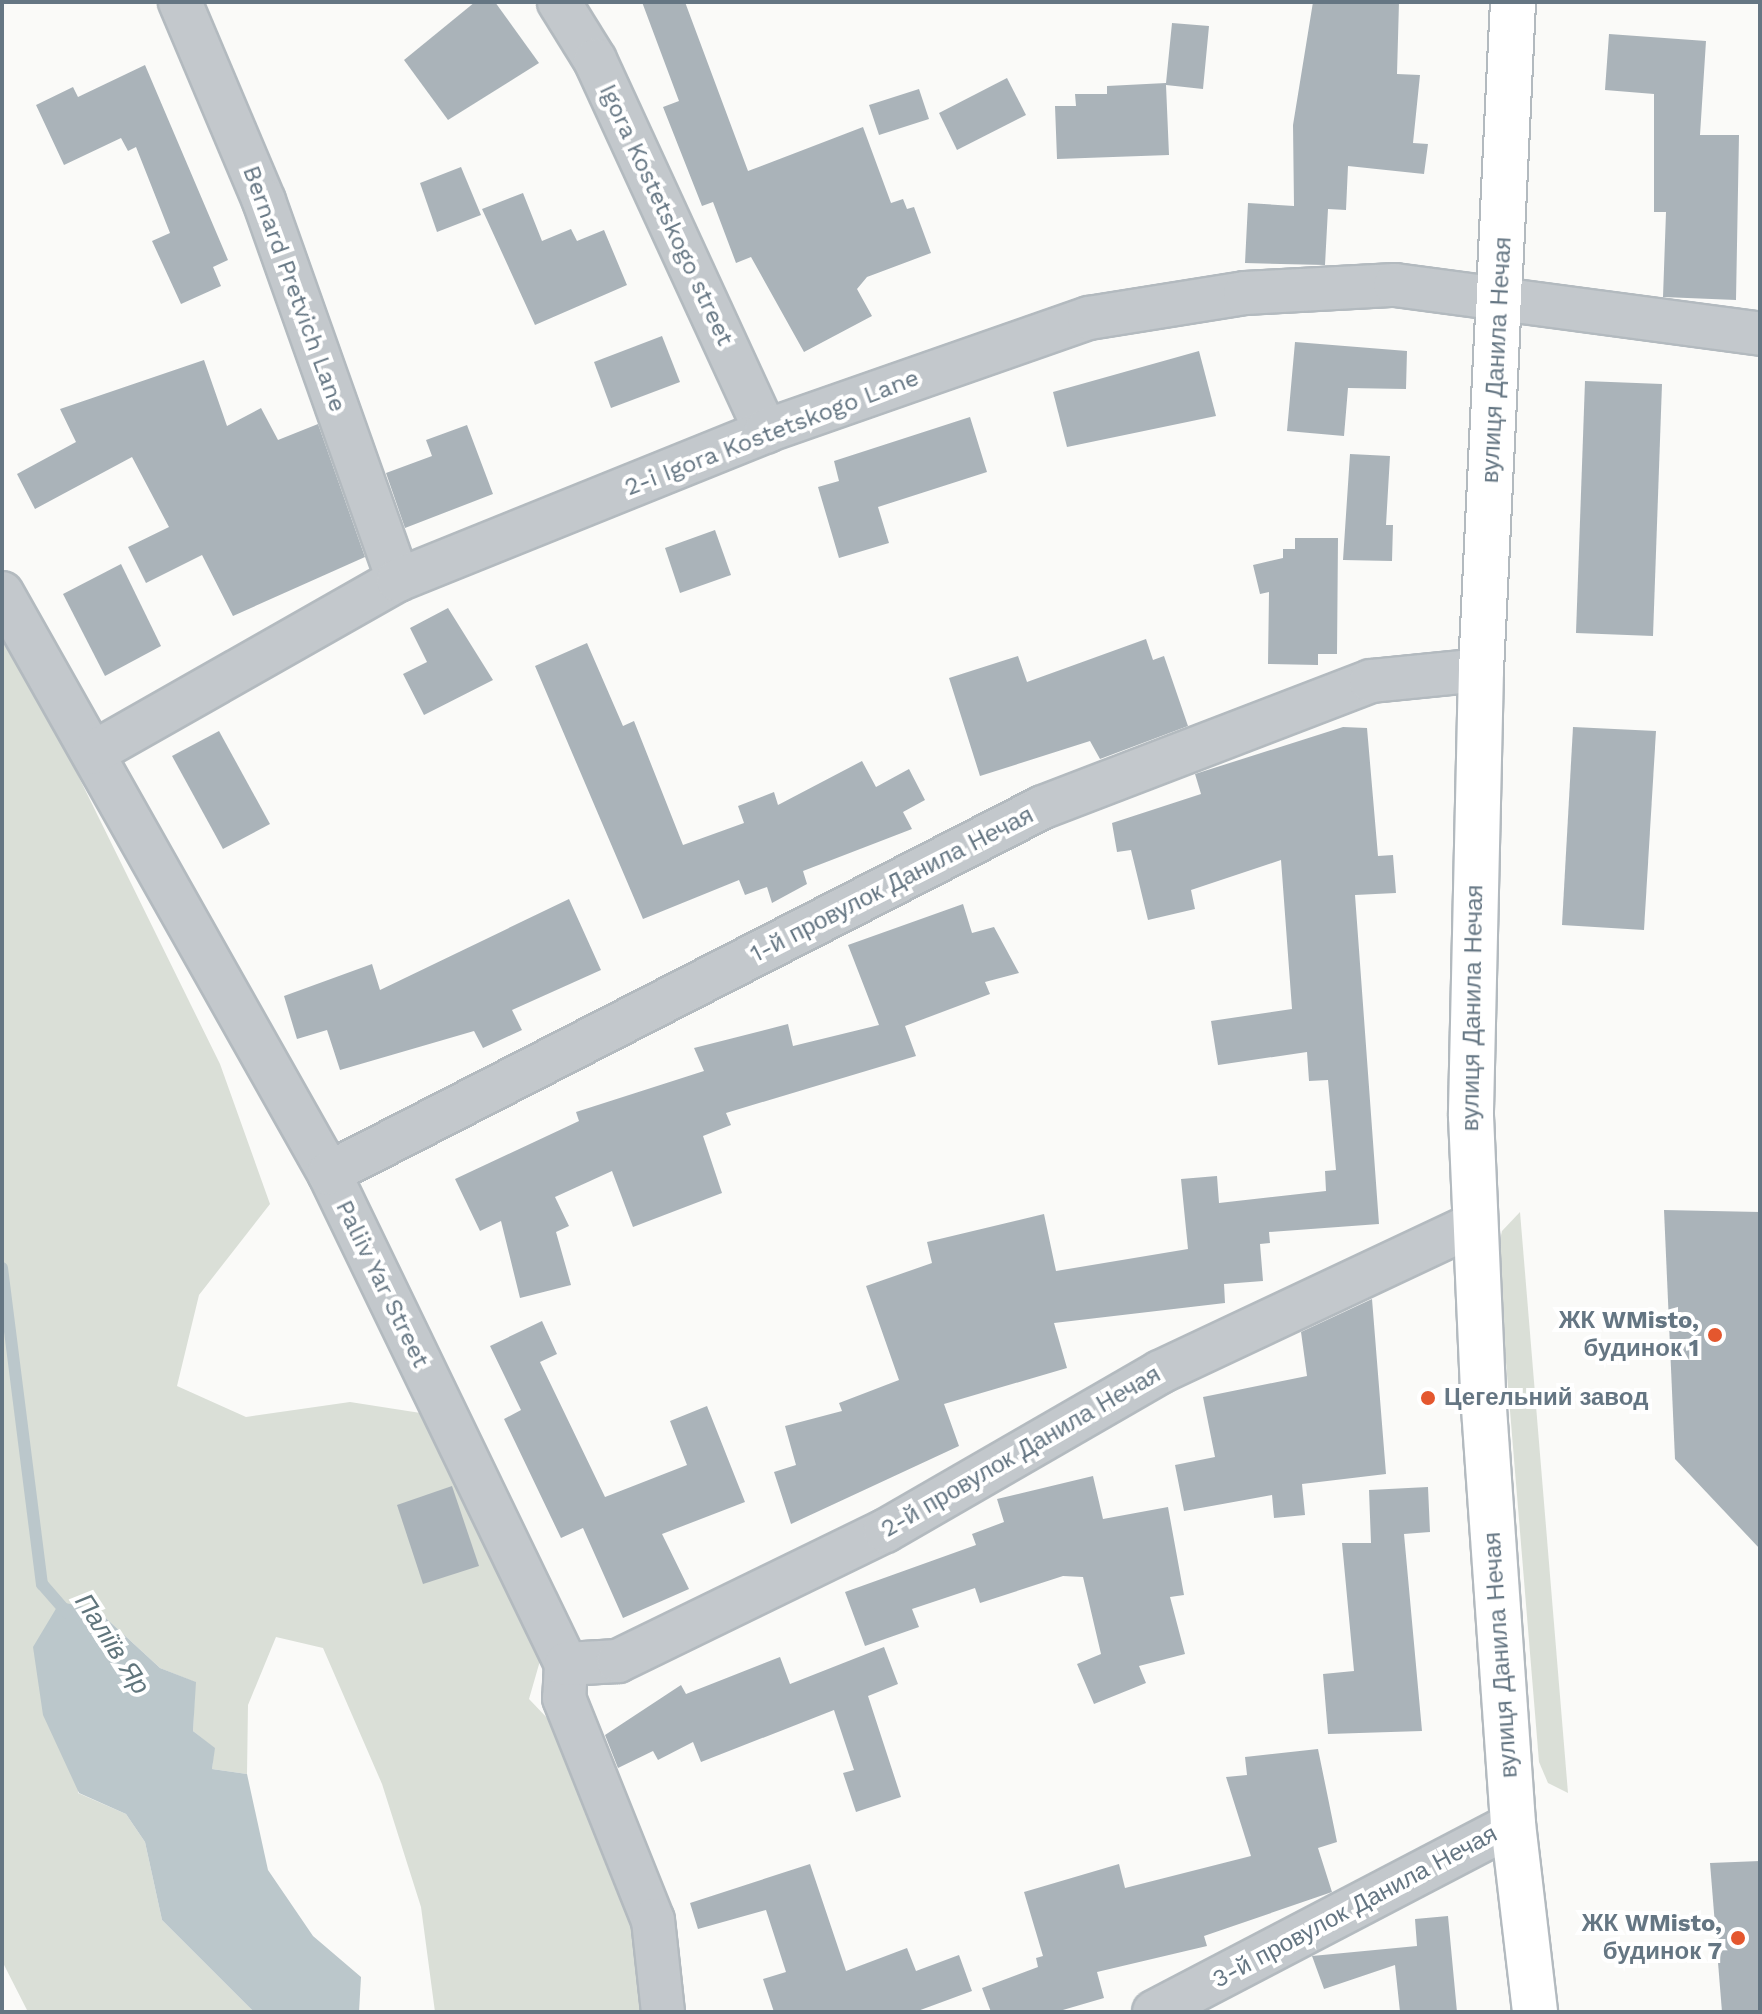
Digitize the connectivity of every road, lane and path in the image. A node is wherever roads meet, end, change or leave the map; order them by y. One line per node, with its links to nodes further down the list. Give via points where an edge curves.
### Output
1 (180, 2): 7 (street, Bernard Pretvich Lane, via 264,201)
2 (559, 2): 6 (street, Igora Kostetskogo street, via 595,60)
3 (1513, 2): 4 (main road, вулиця Данила Нечая)
4 (1501, 296): 5 (street, 2-i Igora Kostetskogo Lane); 6 (street, 2-i Igora Kostetskogo Lane, via 1395,285 1305,290 1089,318); 9 (main road, вулиця Данила Нечая)
5 (1760, 334)
6 (766, 431): 7 (street, 2-i Igora Kostetskogo Lane)
7 (398, 580): 10 (street, 2-i Igora Kostetskogo Lane)
8 (2, 593): 10 (street, Paliiv Yar Street)
9 (1481, 670): 11 (street, 1-й провулок Данила Нечая, via 1371,681 1043,807); 12 (main road, вулиця Данила Нечая)
10 (93, 753): 11 (street, Paliiv Yar Street)
11 (329, 1173): 13 (street, Paliiv Yar Street)
12 (1473, 1225): 13 (street, 2-й провулок Данила Нечая, via 1160,1372 885,1531 632,1654); 14 (main road, вулиця Данила Нечая)
13 (566, 1664): 15 (street, Paliiv Yar Street, via 564,1698 653,1920)
14 (1513, 1824): 16 (street, 3-й провулок Данила Нечая); 17 (main road, вулиця Данила Нечая)
15 (663, 2012)
16 (1154, 2012)
17 (1535, 2012)

